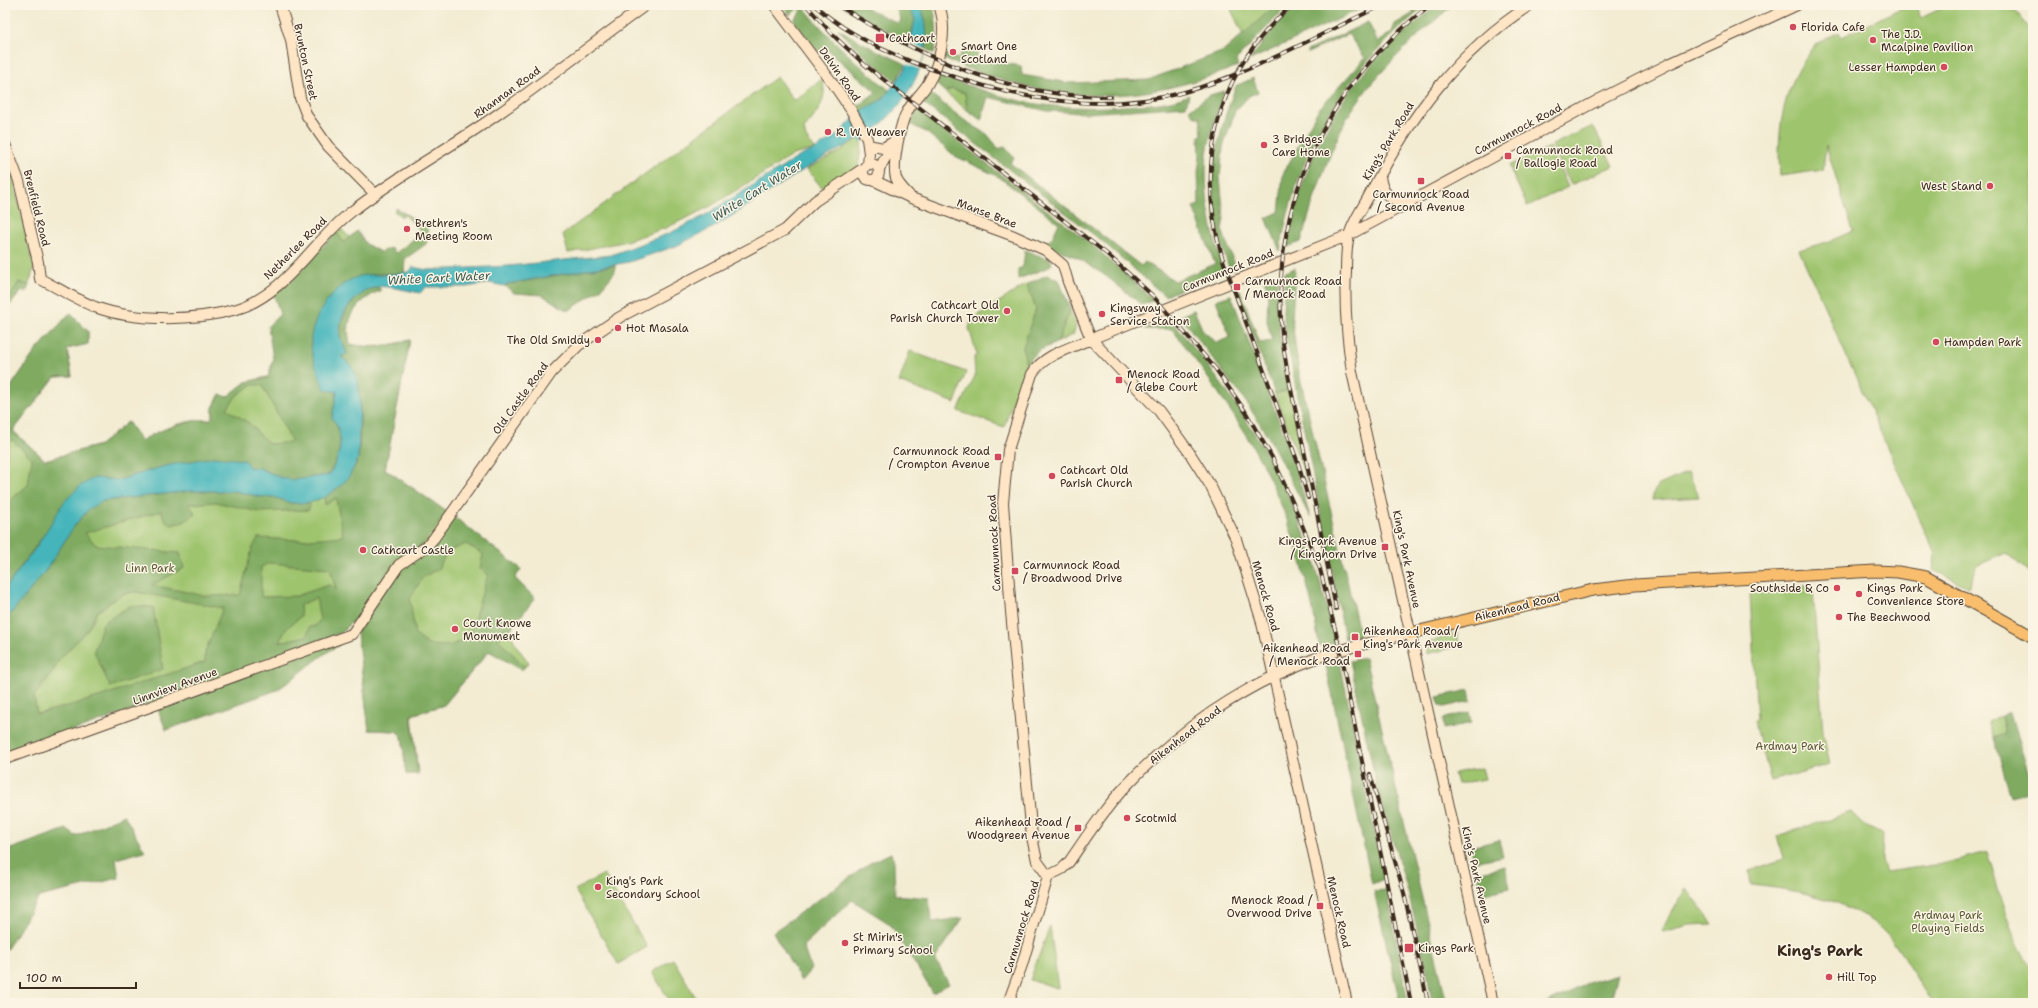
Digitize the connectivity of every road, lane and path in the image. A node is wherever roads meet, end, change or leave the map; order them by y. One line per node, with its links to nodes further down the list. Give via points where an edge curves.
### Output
1 (280, 5): 15 (street, Brunton Street, via 291,40 300,98 307,116 328,146)
2 (646, 5): 15 (street, Rhannan Road, via 498,114)
3 (774, 5): 9 (street, Delvin Road, via 851,110)
4 (939, 5): 7 (street, via 944,29 939,55 927,85 907,112)
5 (1530, 5): 13 (street, King's Park Road, via 1487,36 1449,74 1414,117)
6 (1796, 5): 17 (street, Carmunnock Road, via 1669,64)
7 (901, 130): 8 (street); 16 (street, via 895,163 896,177)
8 (895, 141): 9 (street, via 883,148); 12 (street)
9 (867, 142): 11 (street, Delvin Road)
10 (5, 144): 20 (street, Brenfield Road, via 19,181)
11 (866, 166): 12 (street, via 876,165); 12 (street, via 864,176); 14 (street, Old Castle Road)
12 (876, 175): 14 (street, Old Castle Road); 16 (street, Manse Brae, via 898,193)
13 (1380, 176): 17 (street, via 1384,192 1389,197); 18 (street, King's Park Road)
14 (841, 184): 23 (street, Old Castle Road, via 815,201 785,230 620,317 569,354 552,372 434,538 427,546 399,565)
15 (377, 193): 20 (street, Netherlee Road, via 338,222 274,288 238,308 173,318 139,317 96,307)
16 (911, 198): 19 (street, Manse Brae, via 1014,236 1045,250)
17 (1406, 203): 18 (street, Carmunnock Road)
18 (1349, 235): 21 (street, Carmunnock Road); 22 (street, King's Park Avenue, via 1345,302 1352,372)
19 (1063, 265): 21 (street, Menock Road)
20 (40, 280)
21 (1092, 339): 25 (street, Menock Road, via 1163,417 1199,467 1220,505 1236,539 1252,584); 27 (street, Carmunnock Road, via 1052,356 1037,366 1017,419 1004,473 1003,521 1032,837 1037,861)
22 (1411, 633): 24 (main road, Aikenhead Road, via 1593,590 1635,585 1875,571 1926,577); 25 (street, Aikenhead Road, via 1329,654); 30 (street, King's Park Avenue)
23 (352, 634): 26 (street, Linnview Avenue)
24 (2033, 637)
25 (1274, 677): 27 (street, Aikenhead Road, via 1245,691 1203,717 1152,759 1107,808 1069,862); 29 (street, Menock Road)
26 (5, 759)
27 (1048, 876): 28 (street, Carmunnock Road)
28 (1008, 1003)
29 (1347, 1003)
30 (1493, 1003)

